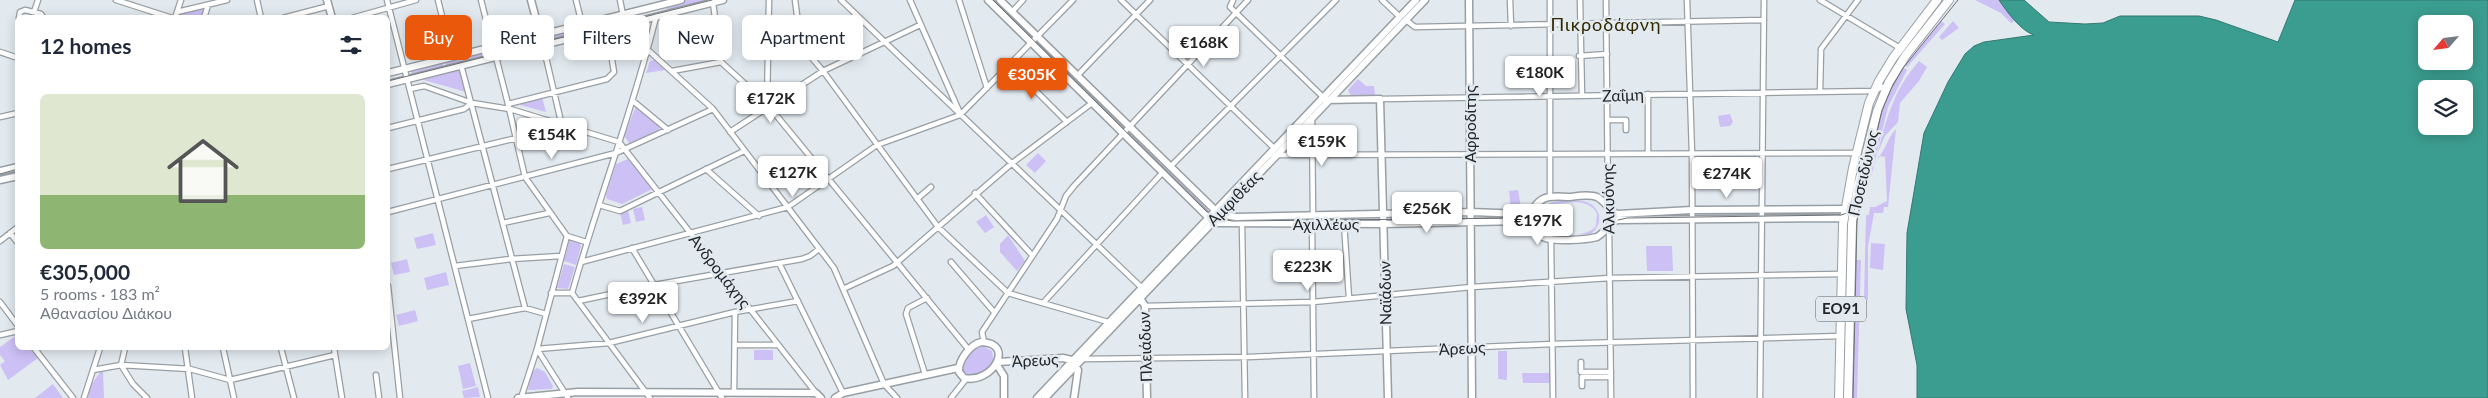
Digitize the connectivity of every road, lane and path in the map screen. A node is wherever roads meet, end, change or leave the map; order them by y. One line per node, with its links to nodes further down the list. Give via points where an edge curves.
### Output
1 (38, 0): 48 (street)
2 (116, 0): 54 (street)
3 (181, 0): 49 (street)
4 (227, 0): 46 (street)
5 (257, 0): 57 (street)
6 (387, 0): 47 (street)
7 (416, 0): 47 (street)
8 (438, 0): 60 (street)
9 (481, 0): 61 (street)
10 (532, 0): 62 (main road)
11 (576, 0): 63 (street)
12 (620, 0): 64 (street)
13 (681, 0): 45 (main road)
14 (724, 0): 43 (main road)
15 (769, 0): 65 (street)
16 (795, 0): 66 (street)
17 (842, 0): 81 (street)
18 (910, 0): 75 (street)
19 (959, 0): 111 (street)
20 (988, 0): 82 (main road)
21 (1000, 0): 50 (main road)
22 (1023, 0): 50 (street)
23 (1073, 0): 80 (street)
24 (1121, 0): 67 (street)
25 (1150, 0): 67 (street)
26 (1233, 0): 51 (street, via 1230,7)
27 (1248, 0): 51 (street)
28 (1336, 0): 88 (street)
29 (1382, 0): 70 (street)
30 (1416, 0): 70 (main road, Αμφιθέας)
31 (1425, 0): 70 (main road, Αμφιθέας)
32 (1469, 0): 78 (main road, Αφροδίτης)
33 (1510, 0): 79 (street)
34 (1550, 0): 76 (street)
35 (1580, 0): 77 (street)
36 (1606, 0): 74 (street, Αλκυόνης)
37 (1688, 0): 73 (street)
38 (1764, 0): 72 (street)
39 (1820, 0): 68 (street)
40 (1858, 0): 68 (street)
41 (1937, 0): 84 (highway, Ποσειδώνος / ΕΟ91)
42 (1948, 0): 110 (highway, Ποσειδώνος / ΕΟ91, via 1906,54)
43 (713, 2): 69 (main road); 99 (street)
44 (328, 3): 58 (street)
45 (660, 3): 64 (main road); 69 (main road)
46 (208, 4): 49 (street); 56 (street)
47 (388, 7): 59 (street); 103 (street)
48 (34, 12): 52 (street, via 22,10); 53 (street)
49 (177, 12): 55 (street)
50 (1012, 12): 80 (main road)
51 (1236, 13): 88 (street); 102 (street)
52 (20, 15)
53 (39, 15)
54 (164, 15)
55 (175, 15)
56 (205, 15)
57 (260, 15)
58 (301, 15)
59 (362, 15)
60 (442, 15)
61 (485, 15)
62 (535, 15)
63 (580, 15)
64 (623, 15)
65 (768, 15)
66 (797, 15)
67 (1136, 15): 102 (street); 107 (street)
68 (1846, 16): 84 (street); 116 (street, via 1821,49)
69 (656, 17): 71 (main road); 83 (street)
70 (1403, 18): 78 (street, via 1415,27); 123 (main road, Αμφιθέας)
71 (649, 19)
72 (1764, 20): 73 (street); 115 (street)
73 (1689, 23): 74 (street); 118 (street)
74 (1606, 24): 77 (street); 87 (street, Αλκυόνης)
75 (920, 25): 81 (street); 133 (street)
76 (1550, 25): 77 (street); 79 (street); 120 (street)
77 (1579, 25): 89 (street)
78 (1469, 26): 79 (street); 122 (main road, Αφροδίτης)
79 (1511, 26)
80 (1038, 37): 82 (street); 107 (main road)
81 (884, 41): 105 (street); 133 (street)
82 (1032, 43): 100 (street); 127 (main road)
83 (649, 46)
84 (1900, 48): 113 (highway, Ποσειδώνος / ΕΟ91)
85 (649, 51): 104 (street)
86 (0, 52): 90 (street)
87 (1607, 54): 89 (street); 119 (street, Αλκυόνης)
88 (1280, 56): 123 (street); 130 (street)
89 (1579, 56): 121 (street)
90 (15, 57)
91 (440, 60): 103 (main road)
92 (483, 60): 101 (main road)
93 (497, 60): 129 (street)
94 (547, 60): 114 (street)
95 (612, 60): 114 (street, via 614,72 607,79)
96 (645, 60): 125 (street)
97 (767, 60): 128 (street)
98 (814, 60): 105 (street)
99 (721, 62): 104 (street); 128 (street)
100 (1010, 64): 111 (street); 138 (street)
101 (462, 65): 108 (main road); 126 (street)
102 (1187, 65): 130 (street); 141 (street)
103 (405, 69): 106 (main road); 108 (street)
104 (672, 71): 131 (street)
105 (823, 71): 128 (street); 148 (street)
106 (390, 73)
107 (1077, 76): 141 (main road)
108 (407, 80): 109 (main road); 112 (street)
109 (390, 84)
110 (1887, 85): 113 (street, Ζαΐμη); 341 (highway, Ποσειδώνος / ΕΟ91, via 1877,112 1854,207)
111 (987, 88): 133 (street)
112 (410, 89): 126 (street, via 424,86); 136 (street)
113 (1874, 91): 116 (street, Ζαΐμη); 156 (highway, Ποσειδώνος / ΕΟ91)
114 (554, 92): 129 (street); 139 (street)
115 (1763, 92): 116 (street, Ζαΐμη); 118 (street, Ζαΐμη); 155 (street)
116 (1820, 92)
117 (1648, 94): 118 (street, Ζαΐμη); 119 (street, Ζαΐμη); 160 (street)
118 (1690, 94): 161 (street)
119 (1607, 95): 121 (street, Ζαΐμη); 137 (street, Αλκυόνης)
120 (1550, 96): 121 (street, Ζαΐμη); 122 (street, Ζαΐμη); 158 (street)
121 (1582, 96)
122 (1470, 98): 124 (street, Ζαΐμη); 154 (main road, Αφροδίτης)
123 (1325, 99): 124 (main road, Ζαΐμη); 135 (main road, Αμφιθέας); 152 (main road, Αμφιθέας)
124 (1380, 99): 157 (main road, Ναϊάδων)
125 (633, 100): 142 (street); 147 (street)
126 (472, 103): 129 (street); 136 (street, via 464,109); 149 (street)
127 (1092, 103): 138 (street); 145 (main road)
128 (768, 106): 144 (street); 173 (street)
129 (509, 107): 139 (street); 146 (street)
130 (1230, 107): 152 (street); 165 (street)
131 (713, 109): 142 (street); 144 (street)
132 (15, 113): 134 (street)
133 (960, 115): 148 (street); 164 (street)
134 (0, 117)
135 (1312, 117): 152 (main road, Αμφιθέας); 162 (street)
136 (418, 120): 140 (street); 163 (street)
137 (1608, 120): 143 (street, via 1626,120); 159 (street, Αλκυόνης)
138 (1068, 122): 164 (street)
139 (562, 126): 147 (street)
140 (390, 127)
141 (1129, 127): 145 (street); 165 (main road)
142 (668, 130): 150 (street)
143 (1626, 130)
144 (730, 132): 151 (street)
145 (1122, 132): 170 (main road); 190 (street, via 1066,196)
146 (517, 138): 149 (street); 171 (street)
147 (619, 142): 150 (street, Ανδρομάχης); 153 (street)
148 (878, 145): 173 (street); 181 (street)
149 (484, 146): 163 (street); 175 (street)
150 (624, 149): 153 (street); 177 (street, Ανδρομάχης)
151 (744, 151): 168 (street); 183 (street)
152 (1275, 152): 162 (street); 191 (main road, Αμφιθέας)
153 (616, 153): 171 (street); 182 (street)
154 (1470, 153): 157 (street); 158 (street); 192 (main road, Αφροδίτης)
155 (1763, 153): 156 (street); 161 (street); 188 (street)
156 (1856, 153): 185 (highway, Ποσειδώνος / ΕΟ91)
157 (1382, 154): 162 (street); 194 (main road, Ναϊάδων)
158 (1550, 154): 159 (street); 179 (street)
159 (1608, 154): 160 (street); 184 (street, Αλκυόνης)
160 (1648, 154): 161 (street)
161 (1692, 154): 187 (street)
162 (1312, 155): 196 (street)
163 (428, 159): 167 (street); 180 (street)
164 (1011, 164): 178 (street); 190 (street)
165 (1170, 167): 191 (main road)
166 (15, 168): 169 (main road)
167 (390, 168)
168 (706, 169): 177 (street); 195 (street)
169 (0, 171)
170 (1163, 172): 199 (main road); 219 (street)
171 (525, 176): 175 (street); 193 (street)
172 (15, 177): 174 (main road)
173 (829, 179): 183 (street); 228 (street)
174 (0, 180)
175 (493, 185): 180 (street); 202 (street)
176 (931, 187): 181 (street)
177 (658, 193): 182 (street, via 620,211); 212 (street, Ανδρομάχης)
178 (975, 193): 209 (street); 222 (street)
179 (1550, 197): 184 (main road, via 1595,197); 186 (main road)
180 (437, 199): 189 (street); 229 (street)
181 (917, 199): 209 (street)
182 (599, 205): 218 (street)
183 (788, 207): 195 (street); 221 (street)
184 (1608, 208): 197 (main road); 208 (main road, Αλκυόνης)
185 (1844, 209): 188 (main road); 201 (highway, Ποσειδώνος / ΕΟ91)
186 (1533, 210): 192 (main road, Αχιλλέως, via 1524,214); 210 (main road)
187 (1692, 210): 188 (main road); 197 (main road); 200 (street)
188 (1762, 210): 198 (street)
189 (390, 211)
190 (1060, 211): 219 (street); 222 (street)
191 (1217, 212): 196 (main road, Αχιλλέως, via 1236,217); 199 (main road, Αμφιθέας)
192 (1471, 212): 194 (main road, Αχιλλέως); 205 (main road, Αφροδίτης)
193 (550, 213): 202 (street); 214 (street)
194 (1384, 215): 196 (main road, Αχιλλέως); 207 (main road, Ναϊάδων)
195 (760, 216): 212 (street)
196 (1313, 216)
197 (1617, 217): 200 (main road); 208 (main road)
198 (1762, 218): 200 (main road); 201 (main road); 233 (street)
199 (1210, 219): 206 (main road, Αχιλλέως, via 1224,224); 238 (main road, Αμφιθέας); 245 (main road, Αμφιθέας)
200 (1692, 220): 232 (street)
201 (1844, 220): 231 (highway, Ποσειδώνος / ΕΟ91)
202 (503, 223): 224 (street)
203 (1312, 223): 204 (main road, Αχιλλέως); 206 (main road, Αχιλλέως); 250 (street)
204 (1344, 223): 207 (main road, Αχιλλέως); 246 (street)
205 (1471, 223): 207 (main road, Αχιλλέως); 210 (main road, Αχιλλέως, via 1522,221); 237 (main road, Αφροδίτης)
206 (1242, 224): 252 (street)
207 (1384, 224): 243 (main road, Ναϊάδων)
208 (1609, 225): 216 (main road, via 1603,234 1593,238); 234 (street, Αλκυόνης)
209 (938, 227): 228 (street); 242 (street)
210 (1534, 227): 216 (main road)
211 (15, 229): 213 (street)
212 (690, 232): 220 (street); 230 (street, Ανδρομάχης)
213 (10, 233): 215 (street); 217 (street)
214 (567, 236): 218 (street); 223 (street)
215 (15, 239)
216 (1551, 239): 235 (street)
217 (0, 241)
218 (586, 242): 225 (street)
219 (1096, 245): 238 (street); 251 (street)
220 (632, 248): 225 (street); 236 (street)
221 (819, 250): 227 (street, via 810,256); 239 (street, via 834,268)
222 (1032, 254): 242 (street)
223 (561, 256): 224 (street); 240 (street)
224 (511, 259): 229 (street); 255 (street)
225 (581, 262): 241 (street)
226 (951, 262): 258 (street)
227 (779, 263): 230 (street); 248 (street)
228 (897, 263): 239 (street); 244 (street)
229 (455, 266): 260 (street)
230 (721, 272): 236 (street); 256 (street, Ανδρομάχης)
231 (1842, 274): 233 (street); 266 (highway, Ποσειδώνος / ΕΟ91)
232 (1692, 276): 233 (street); 234 (street); 267 (street)
233 (1761, 276): 268 (street)
234 (1610, 278): 235 (street); 270 (street, Αλκυόνης)
235 (1552, 281): 237 (street); 272 (street)
236 (654, 285): 247 (street); 263 (street)
237 (1472, 286): 243 (street); 275 (main road, Αφροδίτης)
238 (1141, 287): 262 (main road, Αμφιθέας)
239 (843, 290): 304 (street)
240 (551, 293): 241 (street); 259 (street)
241 (572, 293): 247 (street)
242 (1008, 293): 251 (street); 258 (street)
243 (1385, 295): 246 (street); 285 (main road, Ναϊάδων)
244 (927, 298): 284 (street); 299 (street, via 906,312)
245 (1140, 298): 254 (main road, Πλειάδων); 290 (main road, Αμφιθέας)
246 (1349, 298): 250 (street)
247 (578, 301): 271 (street)
248 (798, 301): 256 (street); 307 (street)
249 (0, 302): 261 (street)
250 (1313, 302): 252 (street); 287 (street)
251 (1043, 303): 262 (street)
252 (1243, 303): 254 (street); 289 (street)
253 (390, 305): 321 (street)
254 (1145, 306): 288 (main road, Πλειάδων)
255 (525, 308): 259 (street); 260 (street)
256 (750, 309): 257 (street); 274 (street, Ανδρομάχης)
257 (735, 312): 263 (street); 273 (street)
258 (994, 312): 269 (street, via 982,332)
259 (546, 314): 276 (street)
260 (468, 319): 322 (street)
261 (15, 322)
262 (1108, 322): 292 (main road, Αμφιθέας)
263 (679, 325): 271 (street); 310 (street)
264 (15, 332): 265 (street)
265 (0, 335)
266 (1841, 336): 268 (street, Άρεως); 340 (highway, Ποσειδώνος / ΕΟ91)
267 (1693, 339): 268 (street, Άρεως); 270 (street, Άρεως); 338 (street)
268 (1761, 339): 339 (street)
269 (984, 342): 284 (main road); 293 (main road, via 996,349)
270 (1611, 342): 272 (street, Άρεως); 300 (street, Αλκυόνης)
271 (609, 343): 276 (street); 309 (street)
272 (1552, 344): 275 (street, Άρεως); 336 (street)
273 (734, 345): 274 (street); 306 (street)
274 (778, 345): 312 (street, Ανδρομάχης)
275 (1472, 348): 285 (street, Άρεως); 335 (main road, Αφροδίτης)
276 (537, 349): 308 (street); 323 (street)
277 (36, 350): 313 (street)
278 (99, 350): 298 (street)
279 (125, 350): 294 (street)
280 (185, 350): 297 (street)
281 (222, 350): 303 (street)
282 (282, 350): 295 (street)
283 (334, 350): 286 (street)
284 (969, 350): 296 (main road)
285 (1386, 352): 287 (street, Άρεως); 334 (main road, Ναϊάδων)
286 (335, 355): 295 (street); 319 (street)
287 (1314, 355): 289 (street, Άρεως); 333 (street)
288 (1146, 357): 289 (street, Άρεως); 290 (street, Άρεως); 331 (main road, Πλειάδων)
289 (1244, 357): 332 (street)
290 (1083, 358): 292 (main road, Αμφιθέας)
291 (1581, 362): 300 (street, via 1581,372)
292 (1074, 363): 293 (main road, Άρεως, via 1063,358); 328 (main road, Αμφιθέας); 329 (main road, Αμφιθέας); 330 (main road)
293 (997, 364): 302 (main road, via 989,372); 327 (main road, via 1004,376)
294 (121, 366): 297 (street); 298 (street); 315 (street)
295 (286, 366): 303 (street); 318 (street)
296 (958, 368): 299 (main road); 302 (main road)
297 (190, 369): 303 (street); 316 (street)
298 (93, 370): 314 (street)
299 (925, 374): 304 (main road)
300 (1611, 374): 305 (street, via 1582,377); 337 (street, Αλκυόνης)
301 (376, 375): 320 (street)
302 (966, 379): 326 (street)
303 (230, 380): 317 (street)
304 (884, 384): 307 (main road); 325 (street)
305 (1582, 386)
306 (734, 392): 310 (main road); 311 (main road)
307 (844, 394): 324 (main road)
308 (566, 395): 309 (main road); 323 (main road)
309 (648, 395): 310 (main road)
310 (721, 395)
311 (756, 395): 312 (main road)
312 (818, 395)
313 (73, 398)
314 (84, 398)
315 (147, 398)
316 (192, 398)
317 (234, 398)
318 (294, 398)
319 (342, 398)
320 (379, 398)
321 (400, 398)
322 (488, 398)
323 (520, 398)
324 (835, 398)
325 (897, 398)
326 (951, 398)
327 (1004, 398)
328 (1037, 398)
329 (1045, 398)
330 (1074, 398)
331 (1147, 398)
332 (1245, 398)
333 (1314, 398)
334 (1388, 398)
335 (1472, 398)
336 (1553, 398)
337 (1611, 398)
338 (1693, 398)
339 (1760, 398)
340 (1839, 398)
341 (1848, 398)

